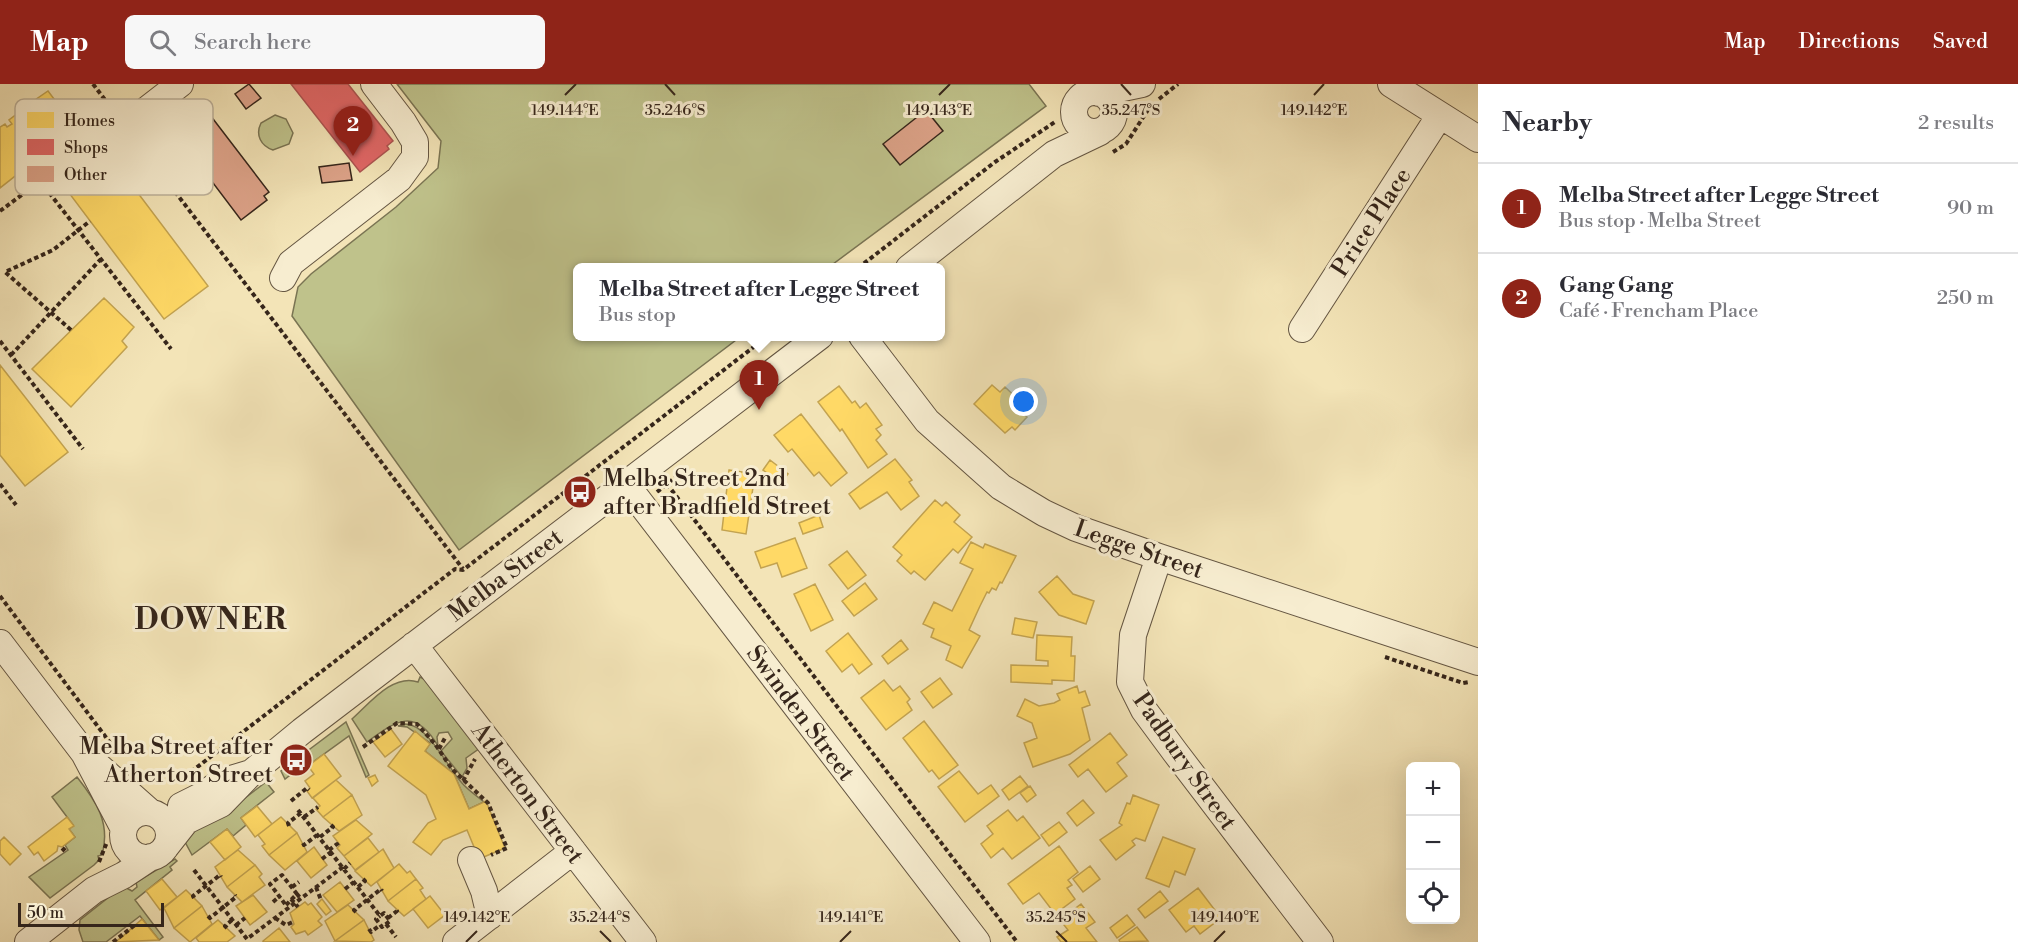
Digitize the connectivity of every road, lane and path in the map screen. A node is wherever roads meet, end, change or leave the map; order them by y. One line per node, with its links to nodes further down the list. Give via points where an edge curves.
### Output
1 (93, 84): 8 (path)
2 (180, 84): 9 (street)
3 (374, 84): 25 (street, via 415,142 415,157 399,179 291,263)
4 (1063, 84): 10 (street)
5 (1143, 84): 7 (street); 12 (street, via 1119,105)
6 (1391, 84): 11 (street)
7 (1094, 90): 10 (street); 12 (street, via 1110,101)
8 (106, 99)
9 (161, 99)
10 (1067, 114): 12 (street, via 1086,131); 14 (street); 22 (path, via 995,162)
11 (1440, 115): 13 (street); 28 (street, Price Place)
12 (1107, 123): 14 (street)
13 (1478, 138)
14 (1054, 154): 23 (street)
15 (21, 195): 18 (path)
16 (51, 195): 20 (path)
17 (182, 195): 41 (path)
18 (0, 211)
19 (90, 221): 20 (path)
20 (79, 230): 21 (path); 24 (path, via 53,250)
21 (101, 259): 26 (path); 33 (path)
22 (863, 263)
23 (914, 263)
24 (2, 272): 26 (path)
25 (283, 278)
26 (51, 312): 27 (path); 34 (path)
27 (71, 330)
28 (1302, 330)
29 (0, 341): 34 (path)
30 (761, 341): 41 (path)
31 (813, 341): 36 (street, Melba Street)
32 (866, 341): 40 (street, Legge Street, via 927,421 1001,487 1076,528)
33 (171, 349)
34 (11, 355): 35 (path)
35 (84, 449)
36 (625, 483): 44 (street, Melba Street); 119 (street, Swinden Street)
37 (0, 484): 39 (path)
38 (666, 484): 113 (path)
39 (16, 505)
40 (1159, 557): 45 (street, Legge Street); 122 (street, Padbury Street, via 1133,635 1130,682 1168,744)
41 (463, 570): 52 (path, via 455,569)
42 (0, 596): 50 (path)
43 (0, 643): 49 (street)
44 (414, 645): 51 (street, Melba Street); 67 (street, Atherton Street)
45 (1478, 662)
46 (446, 736): 48 (path)
47 (363, 747): 48 (path, via 397,723 408,722 417,724)
48 (439, 750): 70 (path, via 461,779 488,803 507,849)
49 (84, 753): 56 (street); 60 (street)
50 (123, 759)
51 (251, 773): 56 (street, Melba Street, via 221,782 188,803); 68 (street, Melba Street, via 221,804 186,821)
52 (178, 782)
53 (309, 790): 54 (path)
54 (291, 801)
55 (318, 807): 57 (path)
56 (153, 813): 60 (street, Melba Street, via 132,817); 68 (street, via 168,828 168,843)
57 (301, 813): 59 (path); 61 (path)
58 (332, 825): 61 (path)
59 (289, 826)
60 (124, 832): 68 (street, via 131,852 143,858); 82 (street, Melba Street)
61 (318, 836): 62 (path); 66 (path)
62 (303, 843)
63 (66, 847): 65 (path)
64 (339, 847): 66 (path, via 336,844)
65 (62, 851)
66 (330, 851): 69 (path); 72 (path)
67 (573, 851): 101 (street); 118 (street, Atherton Street)
68 (158, 853): 82 (street, Melba Street)
69 (322, 859)
70 (472, 862): 101 (street)
71 (350, 863): 72 (path)
72 (343, 868): 77 (path); 80 (path)
73 (194, 870): 78 (path)
74 (221, 877): 78 (path)
75 (363, 879): 77 (path)
76 (299, 882): 79 (path)
77 (356, 884): 81 (path); 91 (path)
78 (206, 886): 87 (path); 95 (path)
79 (292, 887): 84 (path); 86 (path, via 282,875 270,884)
80 (316, 887): 89 (path); 90 (path)
81 (345, 889)
82 (94, 890): 115 (street, Melba Street)
83 (382, 891): 91 (path)
84 (297, 894): 88 (path); 89 (path)
85 (235, 895): 95 (path)
86 (280, 896): 92 (path); 93 (path)
87 (195, 898)
88 (291, 899): 93 (path); 94 (path)
89 (301, 899): 94 (path)
90 (321, 900)
91 (367, 900): 98 (path); 100 (path)
92 (273, 902)
93 (285, 904): 96 (path)
94 (297, 905): 96 (path)
95 (223, 908): 99 (path); 105 (path)
96 (289, 908): 103 (path)
97 (396, 909): 104 (path)
98 (356, 912)
99 (208, 916)
100 (380, 916): 104 (path); 107 (path, via 376,919)
101 (490, 916): 117 (street)
102 (245, 918): 109 (path)
103 (275, 918): 106 (path, via 286,925); 114 (path)
104 (388, 918): 107 (path, via 390,921)
105 (232, 920): 109 (path); 110 (path)
106 (293, 922)
107 (383, 924): 111 (path, via 371,932); 112 (path)
108 (135, 925): 116 (path)
109 (236, 925): 114 (path)
110 (227, 928)
111 (369, 929)
112 (396, 937)
113 (1014, 937): 120 (path); 121 (path)
114 (248, 941)
115 (28, 942)
116 (113, 942)
117 (456, 942)
118 (643, 942)
119 (977, 942)
120 (1008, 942)
121 (1017, 942)
122 (1320, 942)

